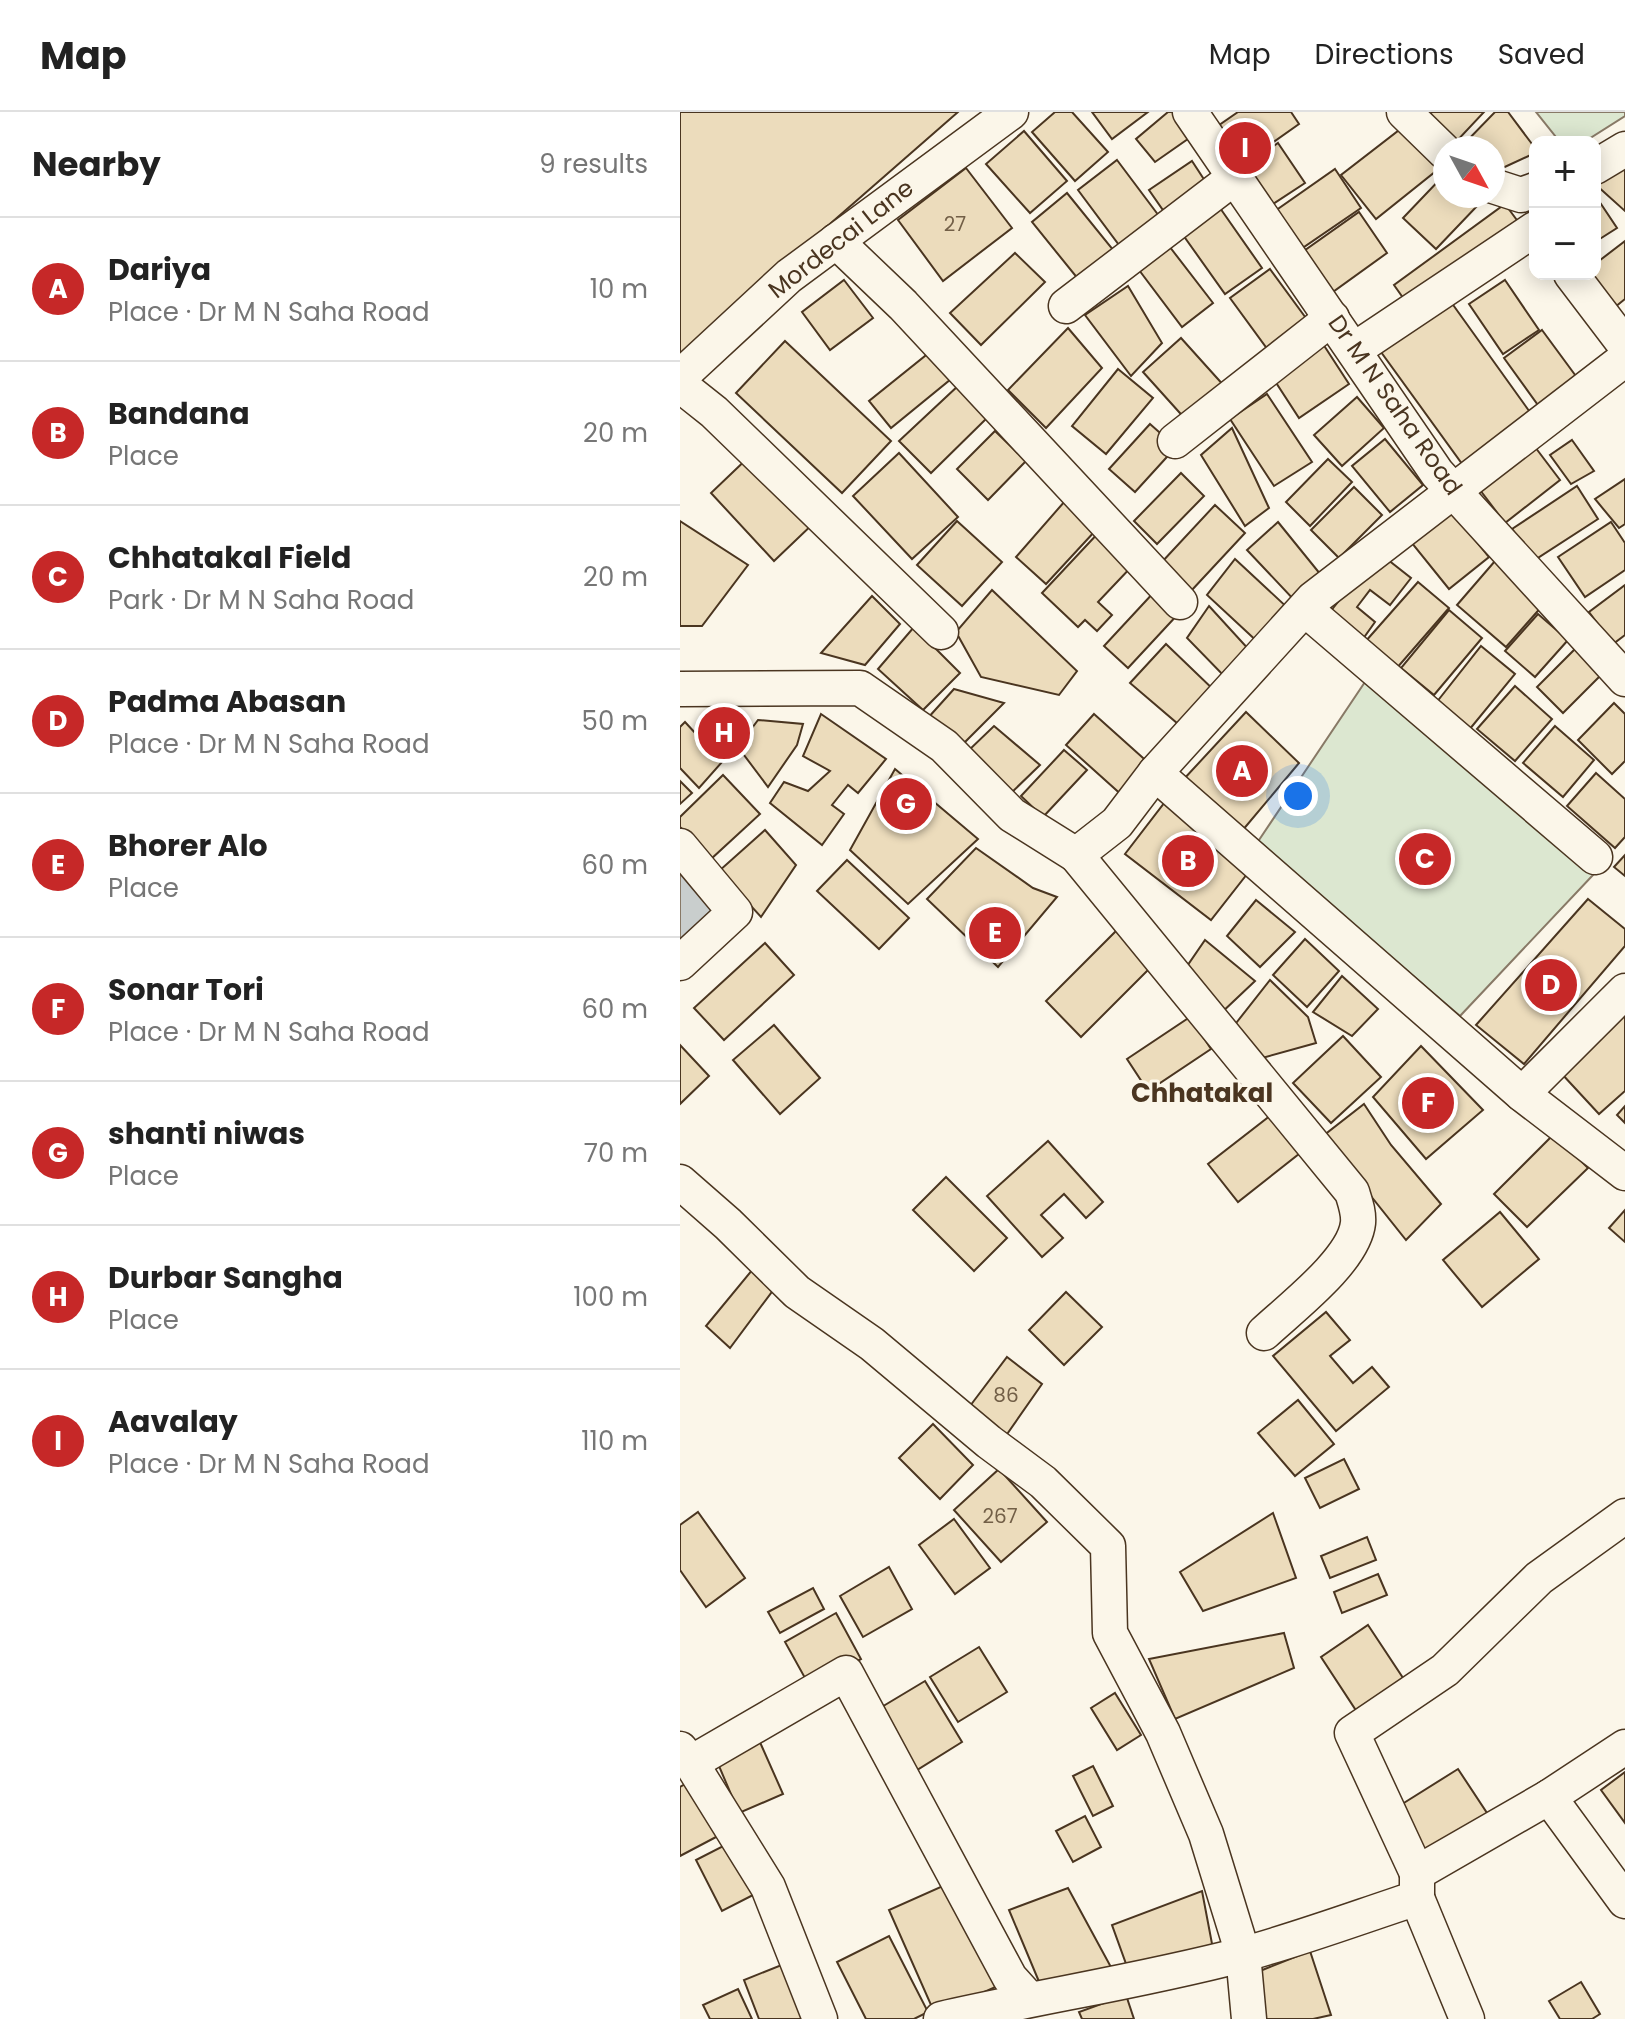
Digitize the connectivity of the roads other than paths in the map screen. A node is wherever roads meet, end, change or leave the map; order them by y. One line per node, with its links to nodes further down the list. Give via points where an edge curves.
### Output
1 (1011, 112): 11 (street, Mordecai Lane)
2 (1190, 112): 7 (street, Dr M N Saha Road)
3 (1404, 112): 4 (street)
4 (1433, 140)
5 (1625, 149): 6 (street)
6 (1601, 163)
7 (1235, 177): 13 (street); 14 (street, Dr M N Saha Road)
8 (1505, 190): 9 (street)
9 (1529, 192)
10 (1529, 233): 16 (street)
11 (836, 241): 18 (street, Mordecai Lane, via 789,276); 22 (street, via 903,305)
12 (1576, 280): 15 (street)
13 (1066, 306)
14 (1332, 318): 16 (street, Dr M N Saha Road); 20 (street)
15 (1625, 345)
16 (1354, 350): 21 (street, Dr M N Saha Road)
17 (1625, 359): 21 (street)
18 (680, 377)
19 (680, 385): 24 (street)
20 (1175, 441)
21 (1454, 492): 23 (street, via 1313,599); 25 (street, Dr M N Saha Road)
22 (1180, 602)
23 (1302, 613): 27 (street); 30 (street, via 1312,615)
24 (941, 632)
25 (1625, 679)
26 (680, 689): 29 (street, via 860,688 944,746 1012,815)
27 (1155, 773): 29 (street, via 1117,823); 33 (street)
28 (680, 846): 31 (street, via 735,912)
29 (1076, 855): 36 (street, via 1352,1192 1358,1224 1345,1257)
30 (1595, 857)
31 (680, 963)
32 (1625, 991): 33 (street)
33 (1522, 1094): 34 (street)
34 (1625, 1173)
35 (680, 1182): 43 (street, via 797,1292 872,1344 1043,1482 1108,1546 1110,1633 1163,1733 1206,1834)
36 (1264, 1333)
37 (1625, 1516): 41 (street, via 1539,1578 1445,1670 1352,1733)
38 (1625, 1747): 40 (street)
39 (686, 1756): 44 (street, via 846,1673 1010,1978); 45 (street, via 768,1887)
40 (1549, 1797): 41 (street); 42 (street)
41 (1417, 1885): 43 (street); 48 (street)
42 (1625, 1901)
43 (1243, 1954): 44 (street); 47 (street)
44 (1029, 1999): 46 (street)
45 (820, 2019)
46 (941, 2019)
47 (1249, 2019)
48 (1467, 2019)

